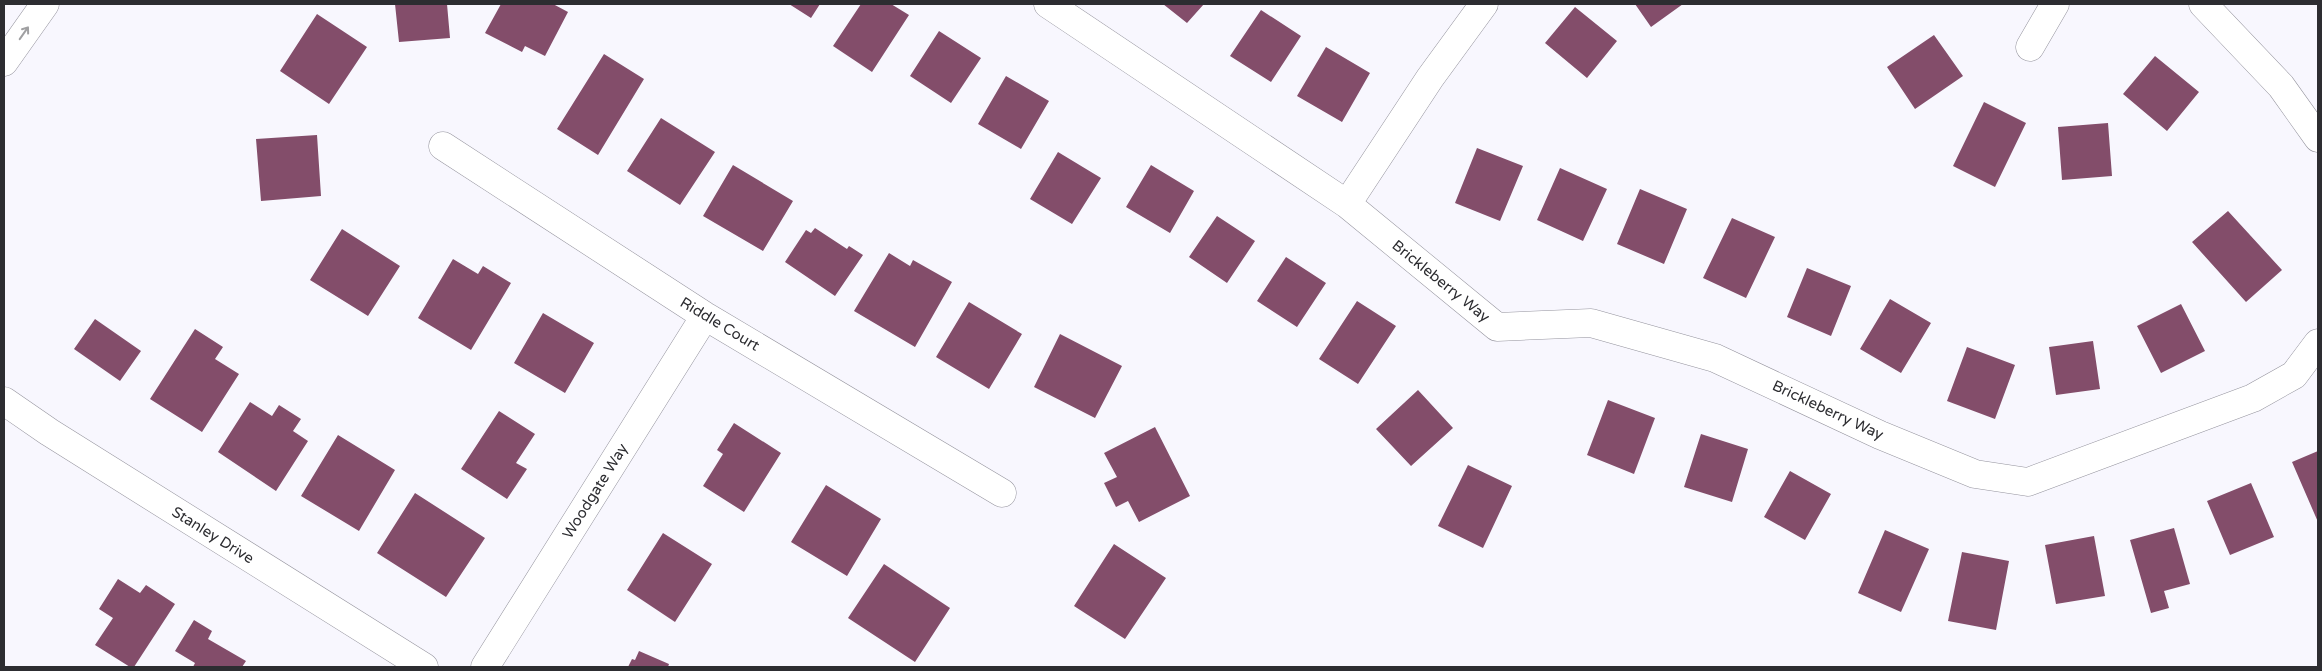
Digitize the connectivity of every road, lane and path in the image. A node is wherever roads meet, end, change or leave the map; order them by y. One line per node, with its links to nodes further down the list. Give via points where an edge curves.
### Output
1 (45, 4): 7 (street, one-way to 1)
2 (1048, 4): 10 (street, Brickleberry Way)
3 (1484, 4): 10 (street, via 1430,78)
4 (2055, 4): 6 (street)
5 (2203, 4): 8 (street, via 2280,86)
6 (2030, 47)
7 (4, 62)
8 (2318, 138)
9 (442, 146): 11 (street, Riddle Court)
10 (1347, 204): 12 (street, Brickleberry Way, via 1498,327 1591,323 1715,358 1880,435 1975,474 2028,482 2254,398 2294,375)
11 (705, 316): 14 (street, Riddle Court); 16 (street, Woodgate Way)
12 (2318, 343)
13 (4, 400): 15 (street, Stanley Drive, via 49,432)
14 (1002, 493)
15 (424, 667)
16 (484, 667)

